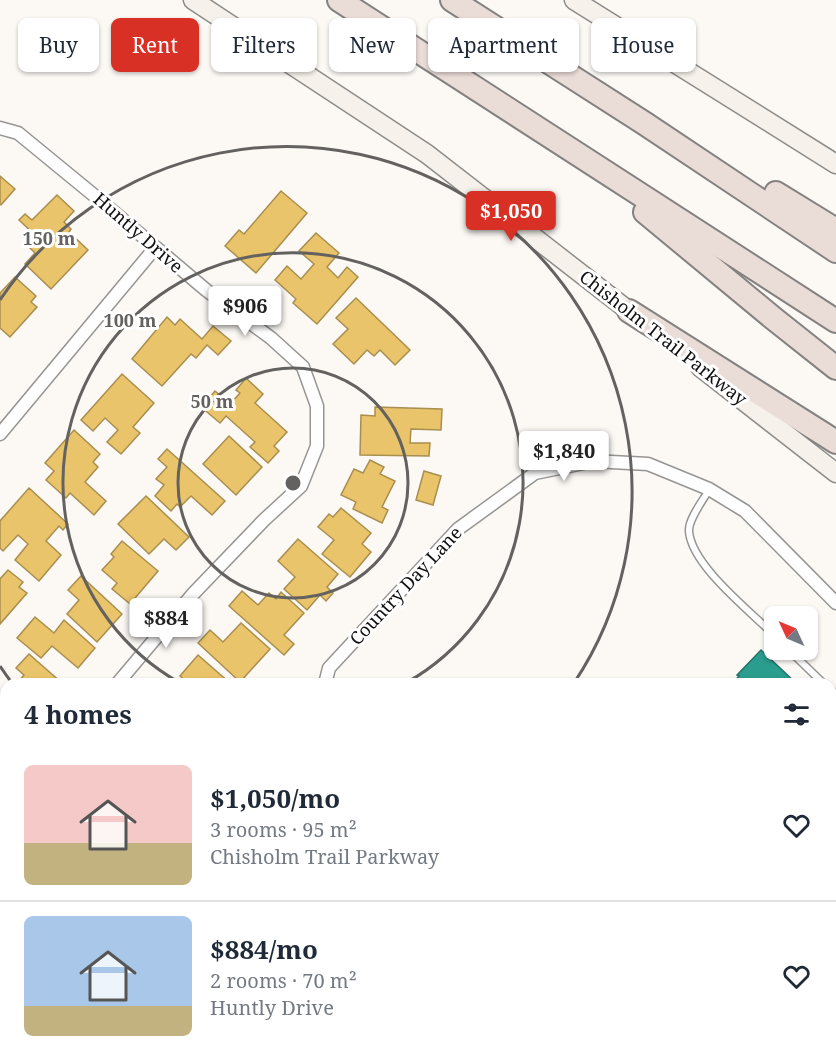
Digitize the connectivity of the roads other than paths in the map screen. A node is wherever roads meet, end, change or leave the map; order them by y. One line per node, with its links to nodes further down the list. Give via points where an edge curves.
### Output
1 (194, 0): 12 (main road, Chisholm Trail Parkway, via 427,154)
2 (339, 0): 7 (highway)
3 (452, 0): 5 (highway)
4 (574, 0): 8 (main road)
5 (644, 123): 9 (highway, via 764,186); 11 (highway)
6 (0, 128): 10 (street, Huntly Drive, via 18,133)
7 (563, 145): 13 (highway); 14 (highway)
8 (836, 164)
9 (836, 230)
10 (154, 248): 15 (street); 22 (street, Huntly Drive, via 303,366 316,406 317,446 301,486 192,595)
11 (836, 251)
12 (628, 311): 16 (highway); 17 (main road, Chisholm Trail Parkway)
13 (836, 321)
14 (836, 368)
15 (0, 434)
16 (836, 442)
17 (836, 473)
18 (709, 489): 19 (street, Country Day Lane, via 745,511); 20 (lane, via 689,530 694,552); 23 (street, Country Day Lane, via 648,464 593,460 534,473 458,529 329,668)
19 (836, 603)
20 (764, 625)
21 (799, 660): 24 (lane)
22 (122, 678)
23 (326, 678)
24 (818, 678)

